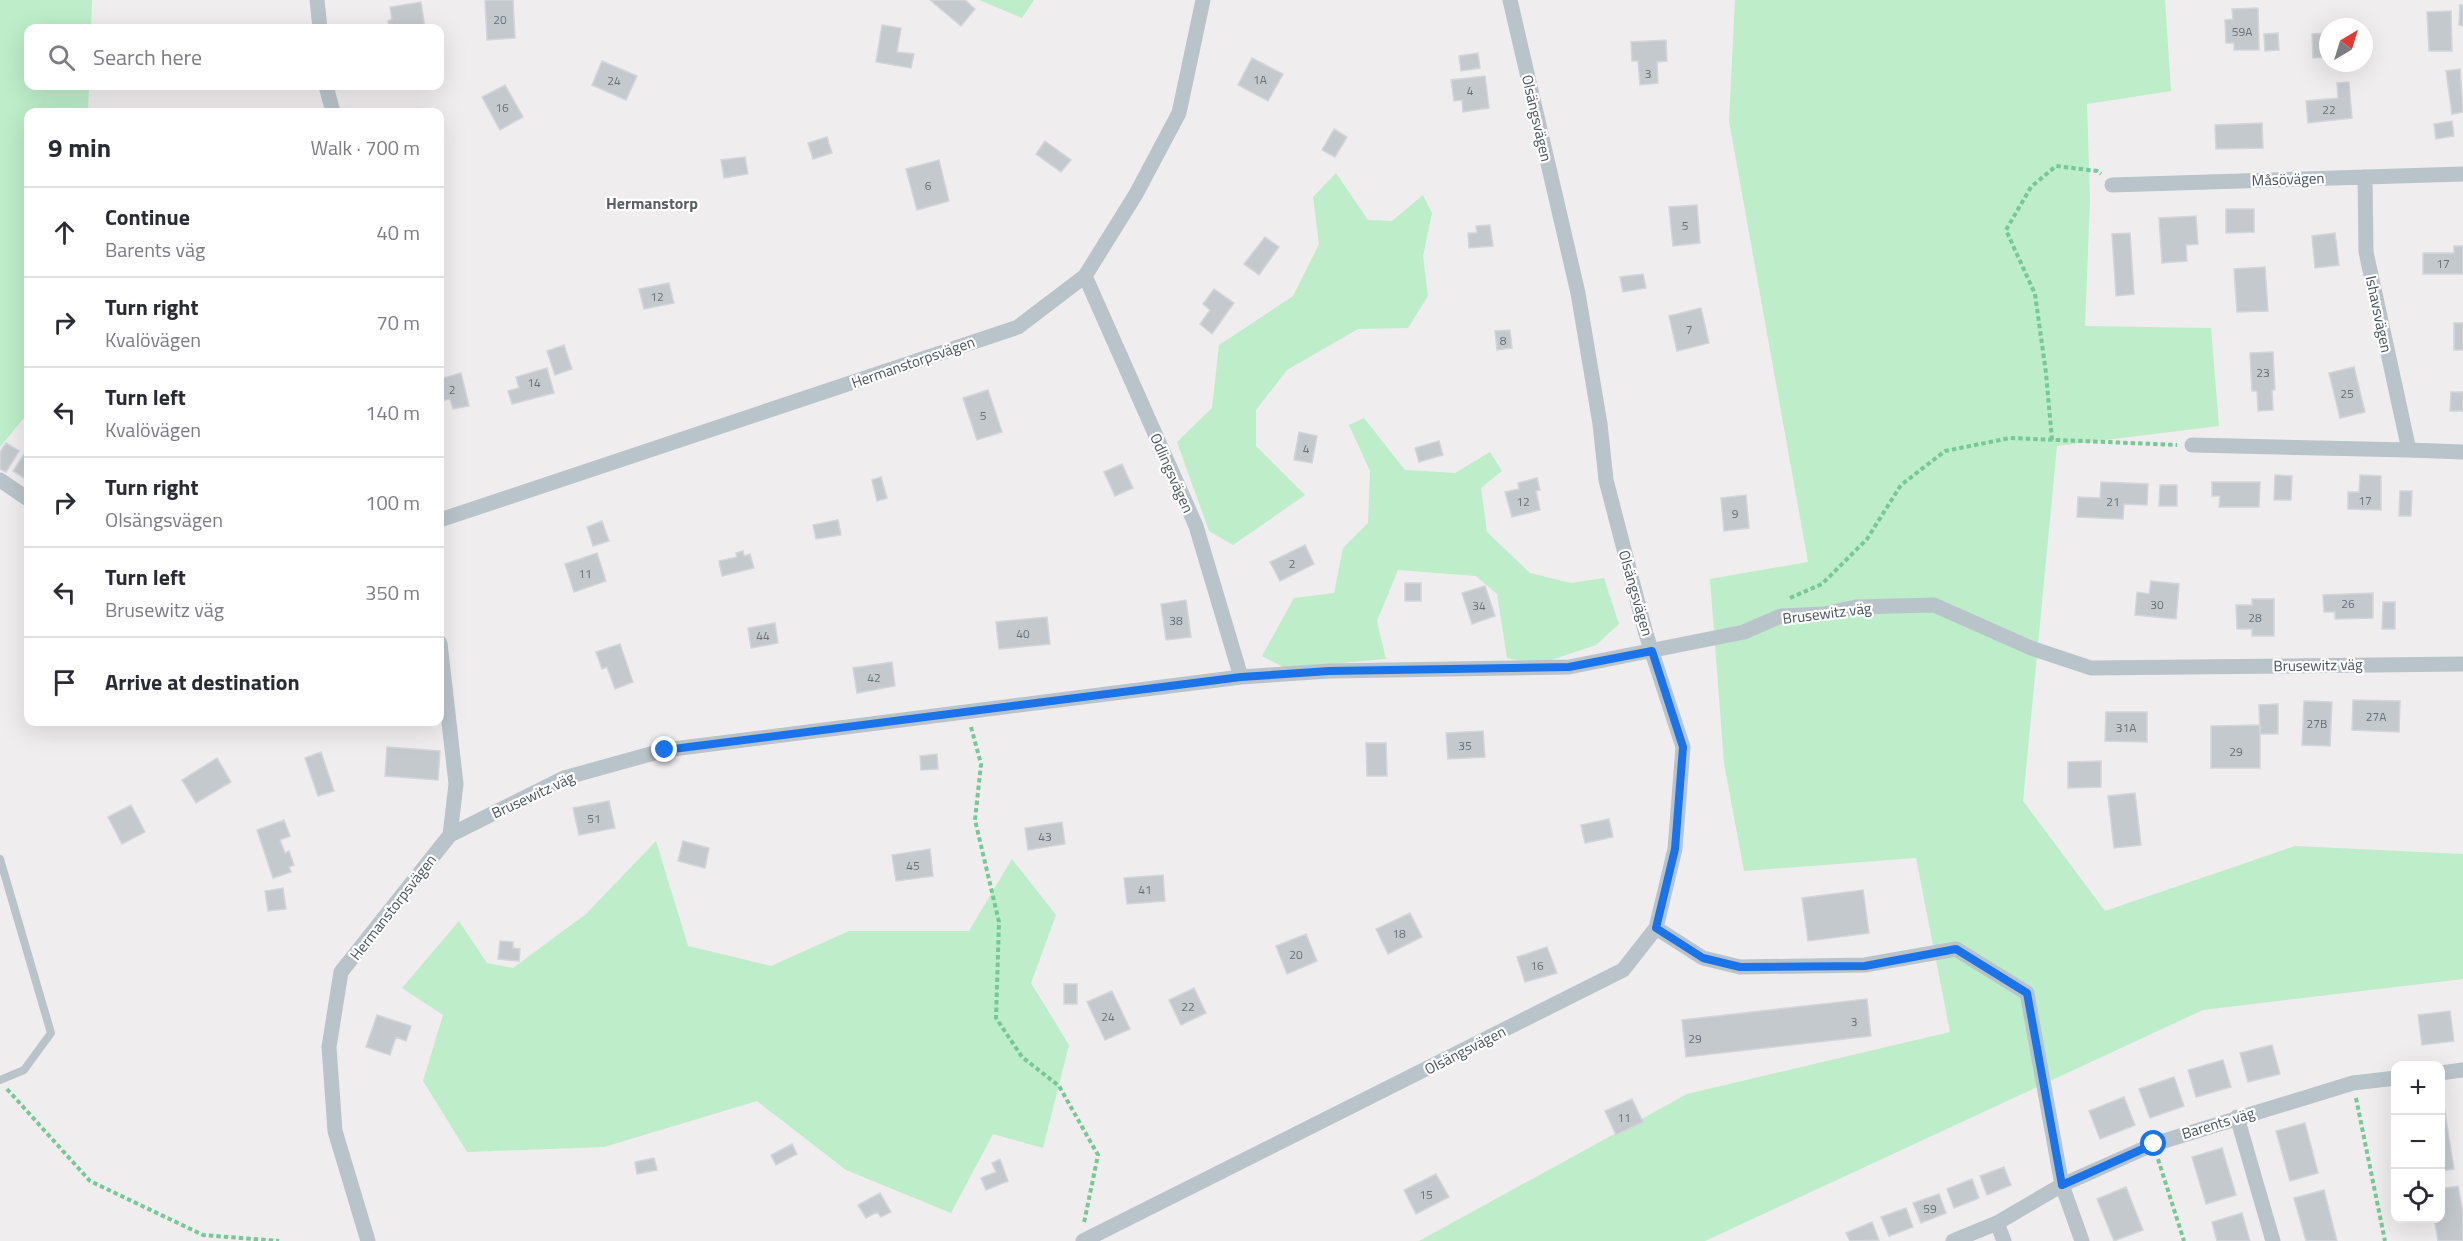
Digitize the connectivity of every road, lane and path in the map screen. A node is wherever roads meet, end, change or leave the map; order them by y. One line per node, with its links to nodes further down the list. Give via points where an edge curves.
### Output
1 (317, 0): 4 (street)
2 (1203, 0): 10 (street, Hermanstorpsvägen, via 1179,112 1136,194)
3 (1510, 0): 19 (street, Olsängsvägen, via 1578,293 1606,480)
4 (320, 24)
5 (327, 90): 6 (street)
6 (332, 108)
7 (2463, 174): 8 (street, Måsövägen)
8 (2365, 177): 9 (street, Måsövägen); 13 (street, Ishavsvägen, via 2366,252)
9 (2112, 185): 11 (path, via 2097,171 2056,166 2031,187 2006,230 2035,294)
10 (1085, 276): 17 (street, Hermanstorpsvägen, via 1018,327); 21 (street, Odlingsvägen, via 1196,526)
11 (2052, 440): 12 (path); 18 (path, via 2010,438 1945,451 1901,485 1867,539 1822,584)
12 (2192, 446): 13 (street)
13 (2409, 450): 14 (street)
14 (2463, 452)
15 (0, 480): 16 (street)
16 (24, 496)
17 (444, 519)
18 (1786, 600)
19 (1652, 651): 20 (street, Brusewitz väg, via 1744,632 1781,616 1934,605 2031,648 2091,668); 21 (street, Brusewitz väg, via 1569,667 1329,671); 26 (street, Olsängsvägen, via 1683,747 1675,849)
20 (2463, 664)
21 (1241, 677): 23 (street, Brusewitz väg)
22 (444, 678): 24 (street, via 456,784)
23 (967, 711): 24 (street, Brusewitz väg, via 665,750 564,778); 36 (path, via 981,764 975,820 999,922 996,1018 1022,1057 1059,1086 1098,1155 1083,1221)
24 (450, 835): 38 (street, Hermanstorpsvägen, via 341,972 329,1047 335,1131)
25 (0, 859): 30 (lane, via 51,1033 24,1070)
26 (1656, 928): 34 (street, via 1703,958 1740,967 1865,966 1956,949 2027,993); 36 (street, Olsängsvägen, via 1623,970)
27 (2463, 1070): 28 (street)
28 (2445, 1072)
29 (2391, 1079): 31 (street, Barents väg)
30 (0, 1081): 37 (path, via 90,1181 202,1235)
31 (2353, 1083): 32 (street, Barents väg); 44 (path)
32 (2237, 1117): 33 (street, Barents väg); 43 (street)
33 (2154, 1144): 34 (street, Barents väg); 42 (path)
34 (2062, 1185): 35 (street, Barents väg); 41 (street)
35 (1997, 1223): 39 (street, Barents väg); 40 (street)
36 (1088, 1239)
37 (279, 1241)
38 (368, 1241)
39 (1953, 1241)
40 (2004, 1241)
41 (2082, 1241)
42 (2184, 1241)
43 (2273, 1241)
44 (2385, 1241)

